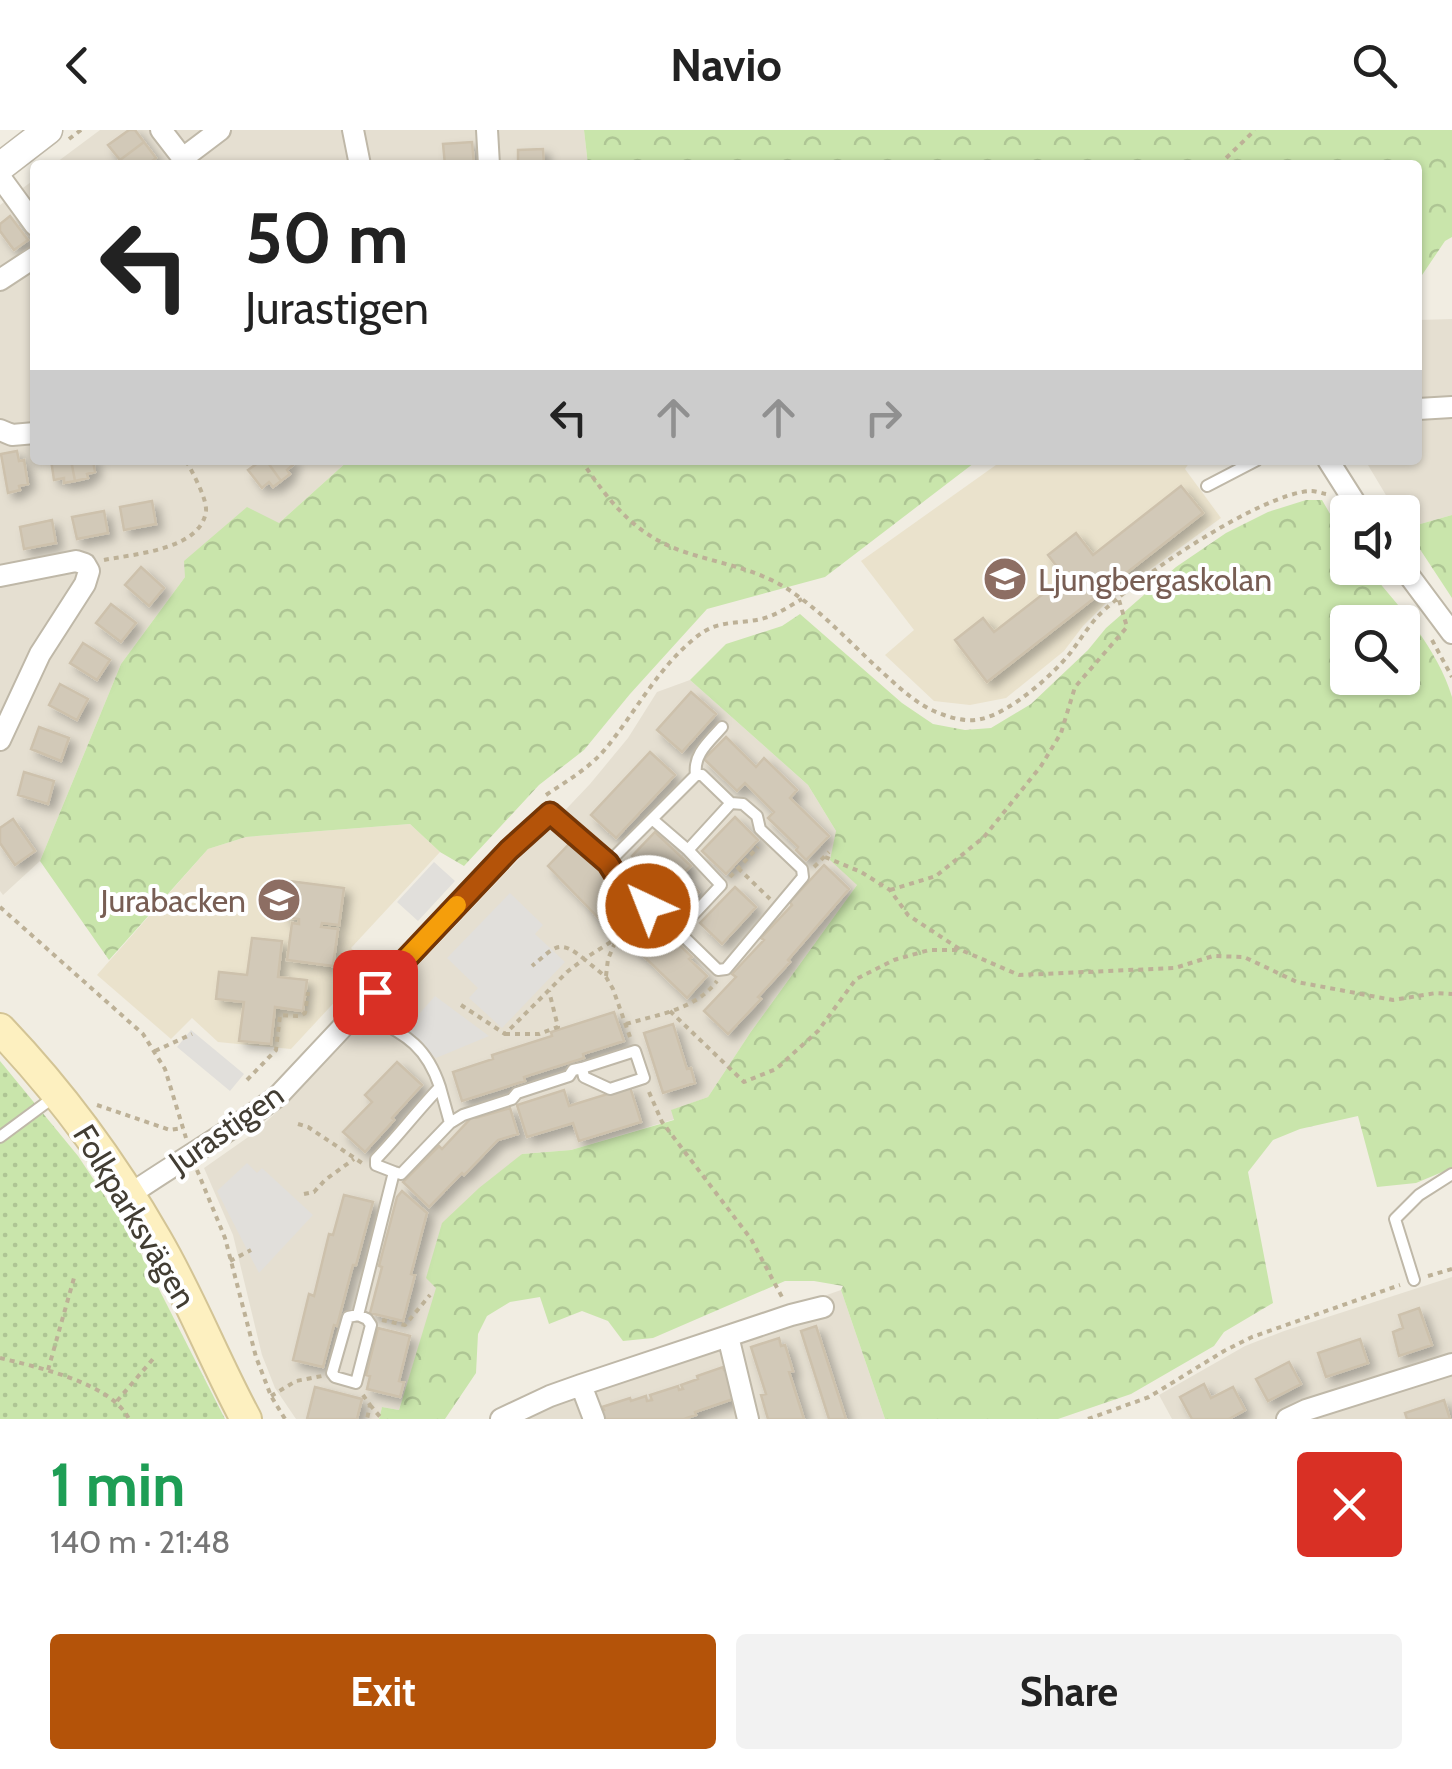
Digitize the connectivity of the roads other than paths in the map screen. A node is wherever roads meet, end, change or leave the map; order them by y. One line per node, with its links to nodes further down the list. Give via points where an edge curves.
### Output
1 (48, 130): 10 (street)
2 (162, 130): 6 (street)
3 (220, 130): 7 (street)
4 (354, 130): 8 (street)
5 (486, 130): 9 (street)
6 (184, 160)
7 (187, 160)
8 (359, 160)
9 (489, 160)
10 (0, 167)
11 (0, 177): 12 (street)
12 (30, 217)
13 (30, 259): 14 (street)
14 (0, 280)
15 (1452, 407): 16 (street)
16 (1422, 409)
17 (0, 430): 18 (street)
18 (30, 434)
19 (1247, 465): 21 (lane)
20 (1331, 465): 22 (street)
21 (1207, 486)
22 (1350, 495)
23 (0, 576): 27 (street, via 76,561 89,572)
24 (1416, 585): 25 (street)
25 (1452, 633)
26 (722, 727): 28 (lane, via 700,752)
27 (0, 740)
28 (696, 775): 29 (lane); 31 (lane)
29 (731, 803): 32 (lane); 34 (lane, Jurastigen, via 757,816 760,829 803,877 726,969 718,970)
30 (550, 813): 33 (lane, Jurastigen); 35 (street, Jurastigen)
31 (652, 819): 32 (lane); 33 (lane)
32 (688, 850): 34 (lane, via 721,885)
33 (608, 863): 34 (lane, Jurastigen, via 620,882)
34 (678, 931)
35 (358, 1010): 38 (lane, via 425,1052); 44 (street, Jurastigen, via 278,1096)
36 (0, 1029): 39 (main road, Folkparksvägen)
37 (582, 1068): 37 (lane, via 634,1051 644,1078 610,1089 584,1077); 40 (lane)
38 (440, 1086): 40 (lane); 42 (lane, via 376,1159)
39 (58, 1094): 41 (lane); 44 (main road, Folkparksvägen)
40 (450, 1123): 42 (lane, via 400,1174)
41 (0, 1137)
42 (394, 1172): 47 (lane)
43 (1452, 1174): 45 (lane, via 1395,1219)
44 (129, 1195): 51 (main road, Folkparksvägen)
45 (1414, 1280)
46 (823, 1307): 48 (street)
47 (362, 1317): 47 (lane, via 348,1317 335,1378 356,1383 370,1325)
48 (728, 1336): 50 (street); 54 (street)
49 (1452, 1364): 55 (street)
50 (582, 1385): 52 (street); 53 (street)
51 (246, 1419)
52 (501, 1419)
53 (594, 1419)
54 (748, 1419)
55 (1287, 1419)

